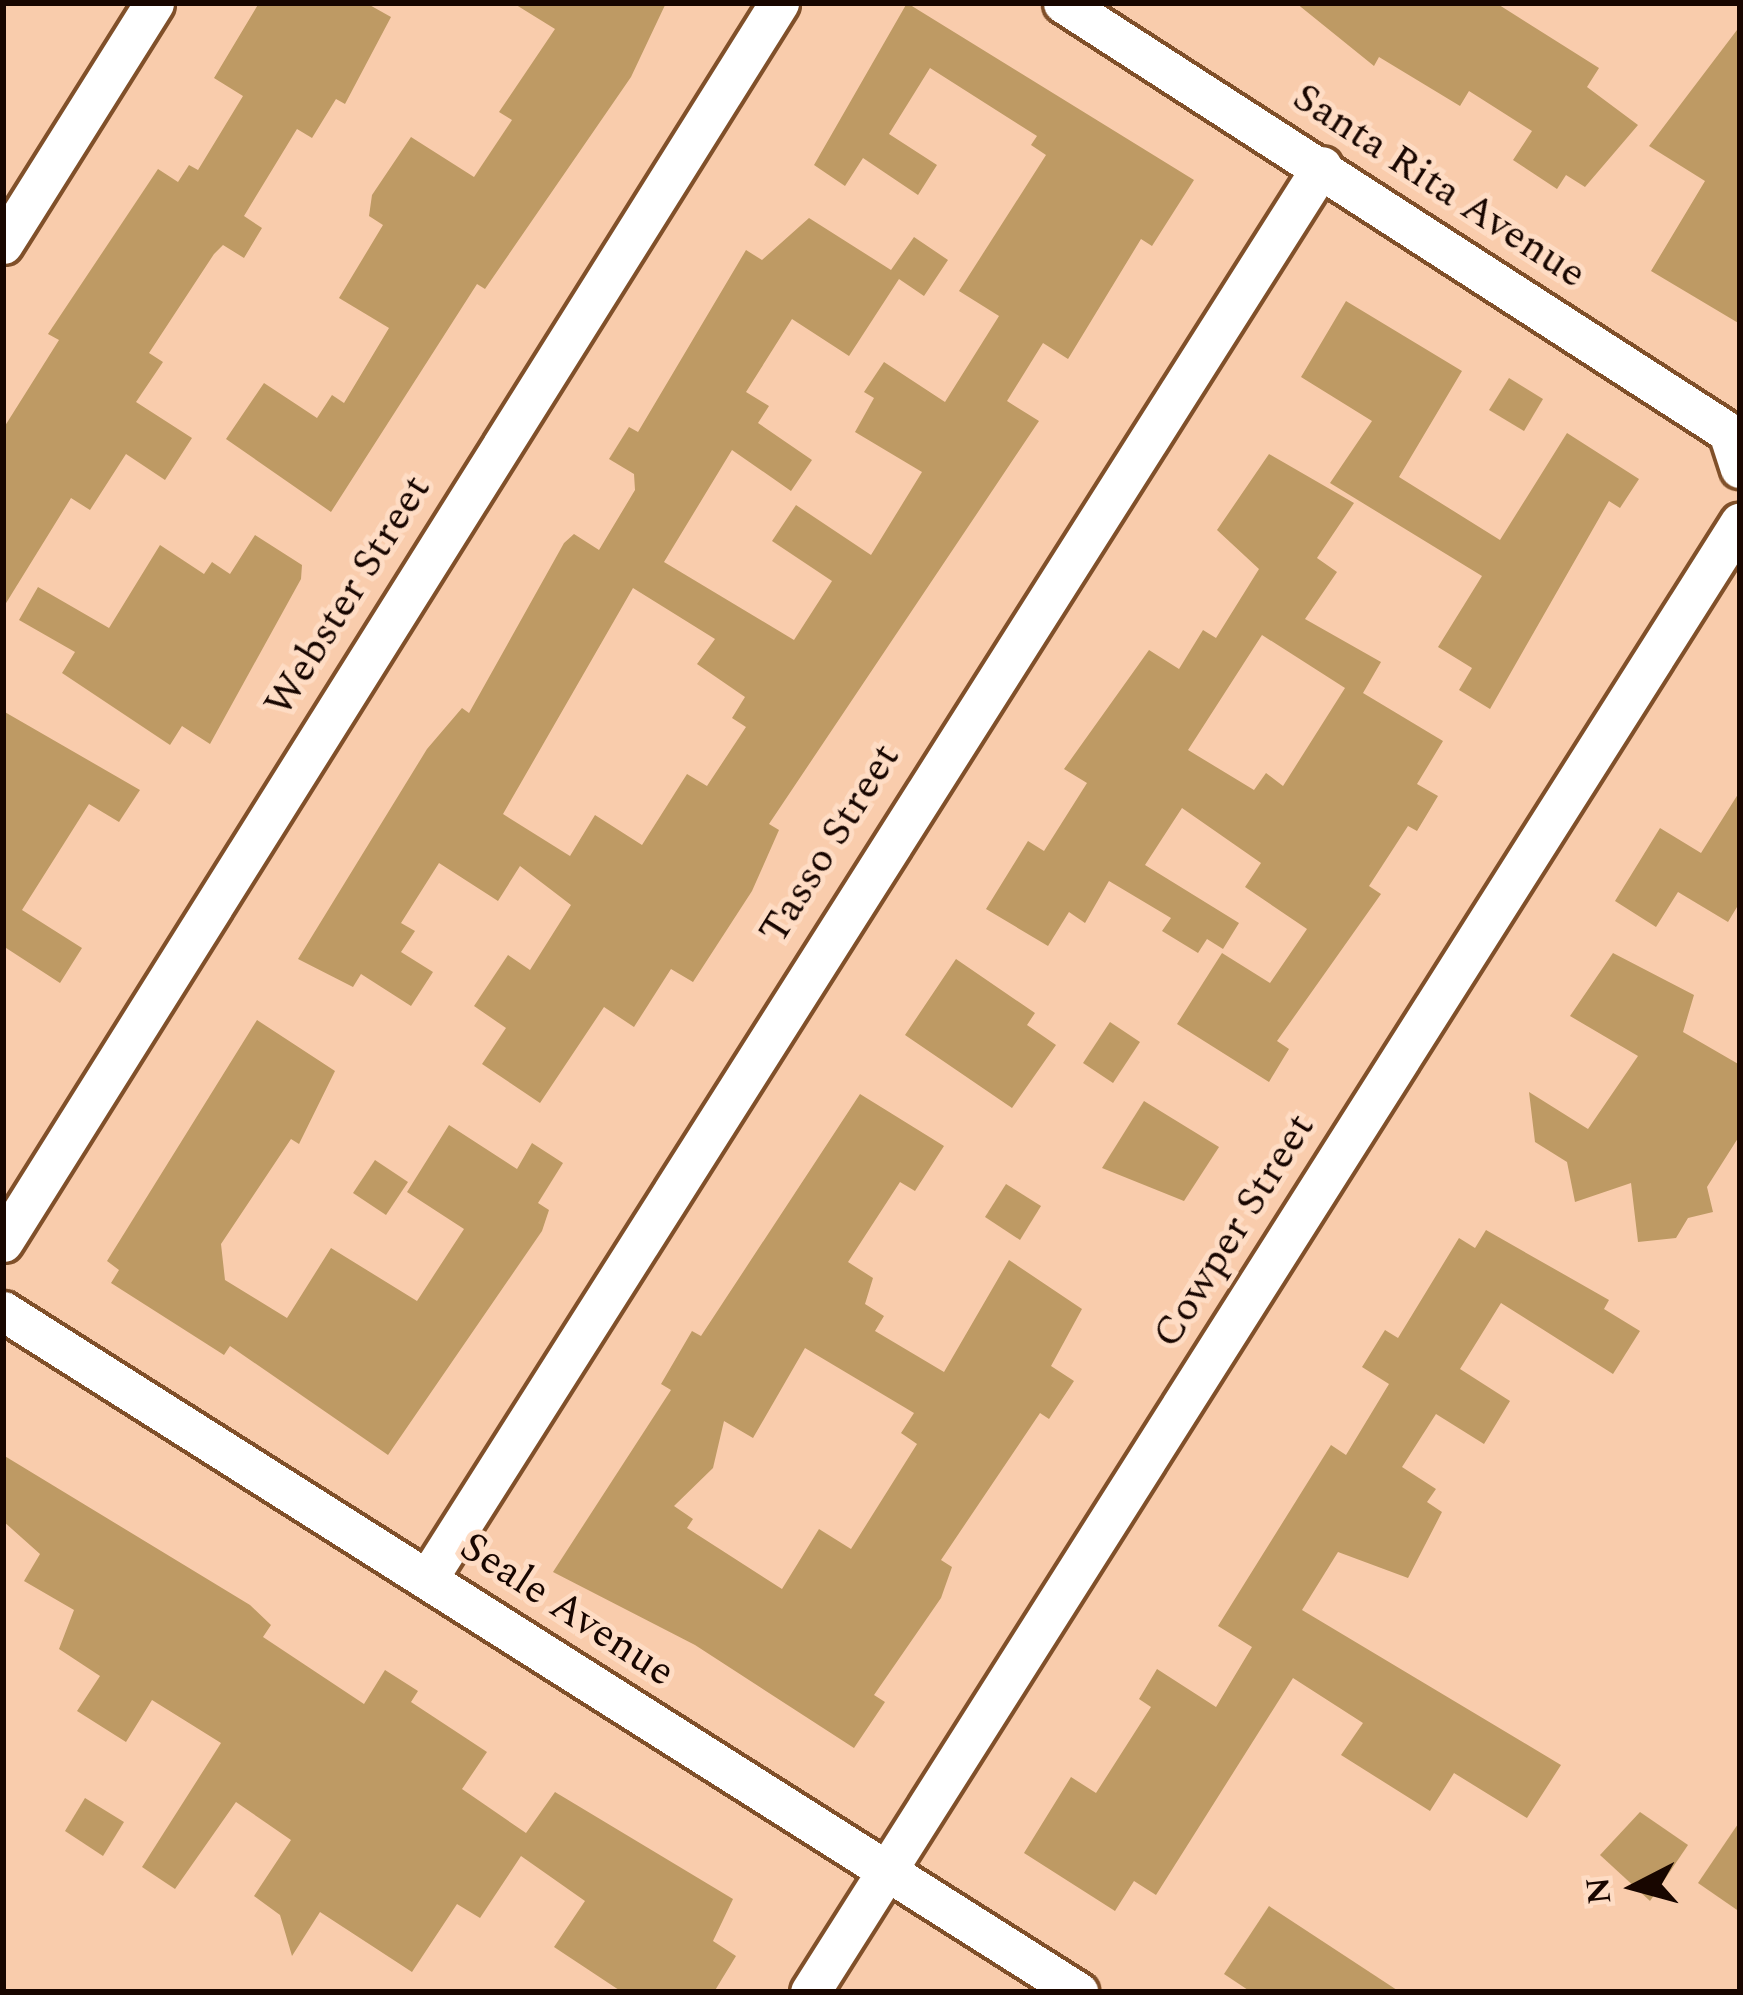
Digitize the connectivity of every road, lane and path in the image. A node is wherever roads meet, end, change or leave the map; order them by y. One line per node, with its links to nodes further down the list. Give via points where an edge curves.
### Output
1 (154, 3): 5 (street)
2 (779, 3): 8 (street, Webster Street)
3 (1063, 3): 4 (street, Santa Rita Avenue)
4 (1322, 166): 6 (street, Santa Rita Avenue, via 1728,432); 10 (street, Tasso Street)
5 (3, 244)
6 (1740, 468)
7 (1740, 522): 11 (street, Cowper Street)
8 (3, 1242)
9 (3, 1311): 10 (street, Seale Avenue)
10 (428, 1578): 11 (street, Seale Avenue)
11 (886, 1872): 12 (street, Cowper Street); 13 (street, Seale Avenue)
12 (810, 1992)
13 (1078, 1992)

